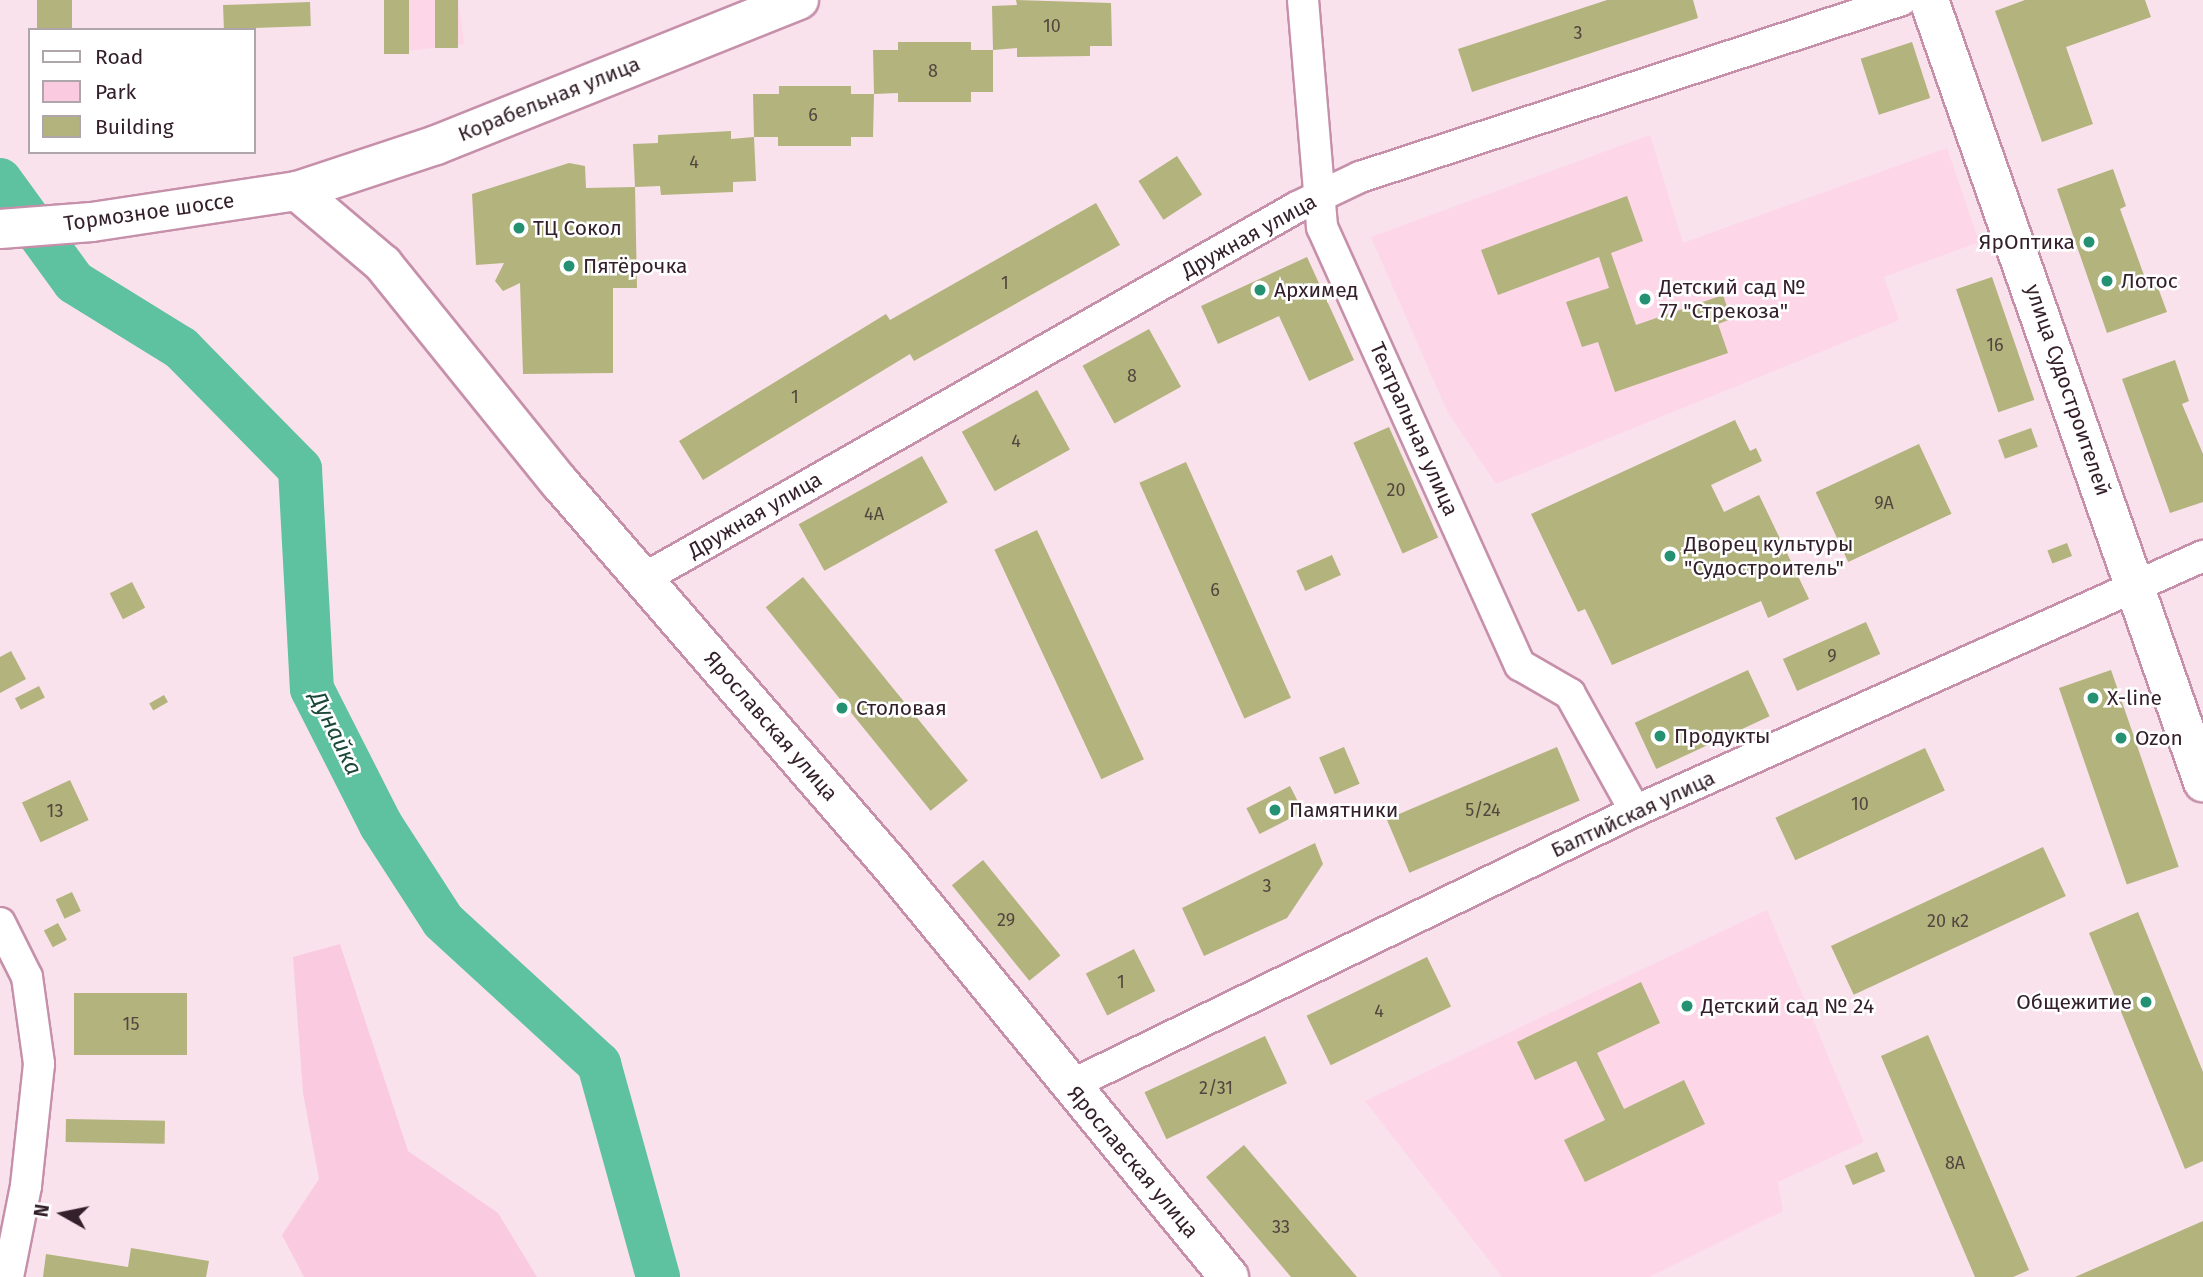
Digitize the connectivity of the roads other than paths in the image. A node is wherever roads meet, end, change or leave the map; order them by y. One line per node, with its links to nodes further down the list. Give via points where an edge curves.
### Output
1 (799, 0): 5 (street, Корабельная улица, via 436,145)
2 (1303, 0): 6 (street, Театральная улица)
3 (1902, 0): 6 (street, Дружная улица, via 1360,177)
4 (1929, 0): 10 (street, улица Судостроителей)
5 (297, 191): 7 (street, Тормозное шоссе, via 92,222); 9 (street, Ярославская улица, via 383,264)
6 (1317, 198): 9 (street, Дружная улица); 12 (street, Театральная улица, via 1322,227 1520,665 1570,695)
7 (2, 229)
8 (2203, 556): 10 (street, Балтийская улица)
9 (643, 579): 14 (street, Ярославская улица, via 894,869)
10 (2136, 587): 11 (street, улица Судостроителей); 12 (street, Балтийская улица)
11 (2203, 782)
12 (1635, 811): 14 (street, Балтийская улица)
13 (0, 923): 15 (street, via 27,977 39,1064 26,1186)
14 (1069, 1086): 16 (street, Ярославская улица)
15 (8, 1277)
16 (1229, 1277)

